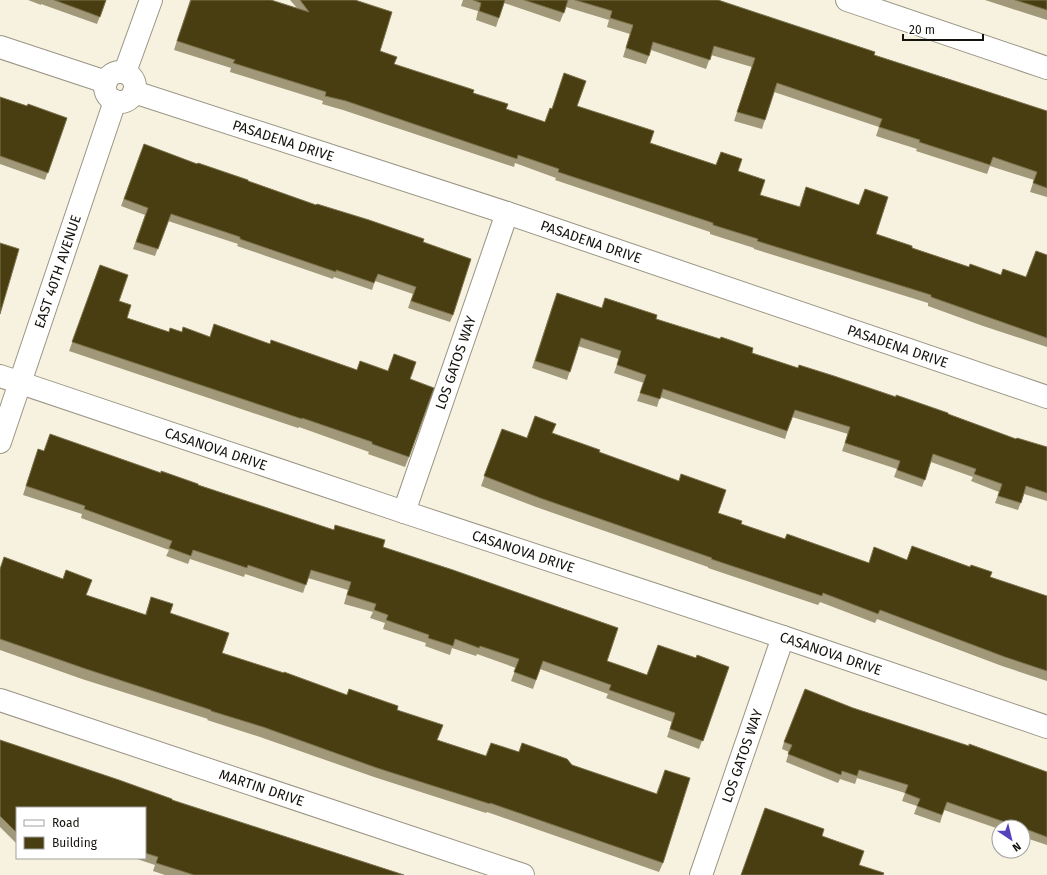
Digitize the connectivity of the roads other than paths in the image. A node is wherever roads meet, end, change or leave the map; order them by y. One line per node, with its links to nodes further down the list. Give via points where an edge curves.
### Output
1 (152, 0): 5 (street)
2 (847, 0): 4 (street)
3 (0, 47): 6 (street)
4 (1047, 68)
5 (125, 72): 6 (street, via 115,72 107,78); 7 (street, via 135,82)
6 (110, 91): 7 (street, via 123,102); 9 (street, EAST 40TH AVENUE)
7 (134, 92): 8 (street, PASADENA DRIVE)
8 (507, 213): 10 (street, PASADENA DRIVE); 12 (street, LOS GATOS WAY)
9 (10, 379): 11 (street, EAST 40TH AVENUE); 12 (street, CASANOVA DRIVE)
10 (1047, 396)
11 (0, 442)
12 (404, 512): 13 (street, CASANOVA DRIVE)
13 (783, 637): 15 (street, CASANOVA DRIVE); 17 (street, LOS GATOS WAY)
14 (0, 700): 16 (street, MARTIN DRIVE)
15 (1047, 727)
16 (523, 875)
17 (700, 875)

